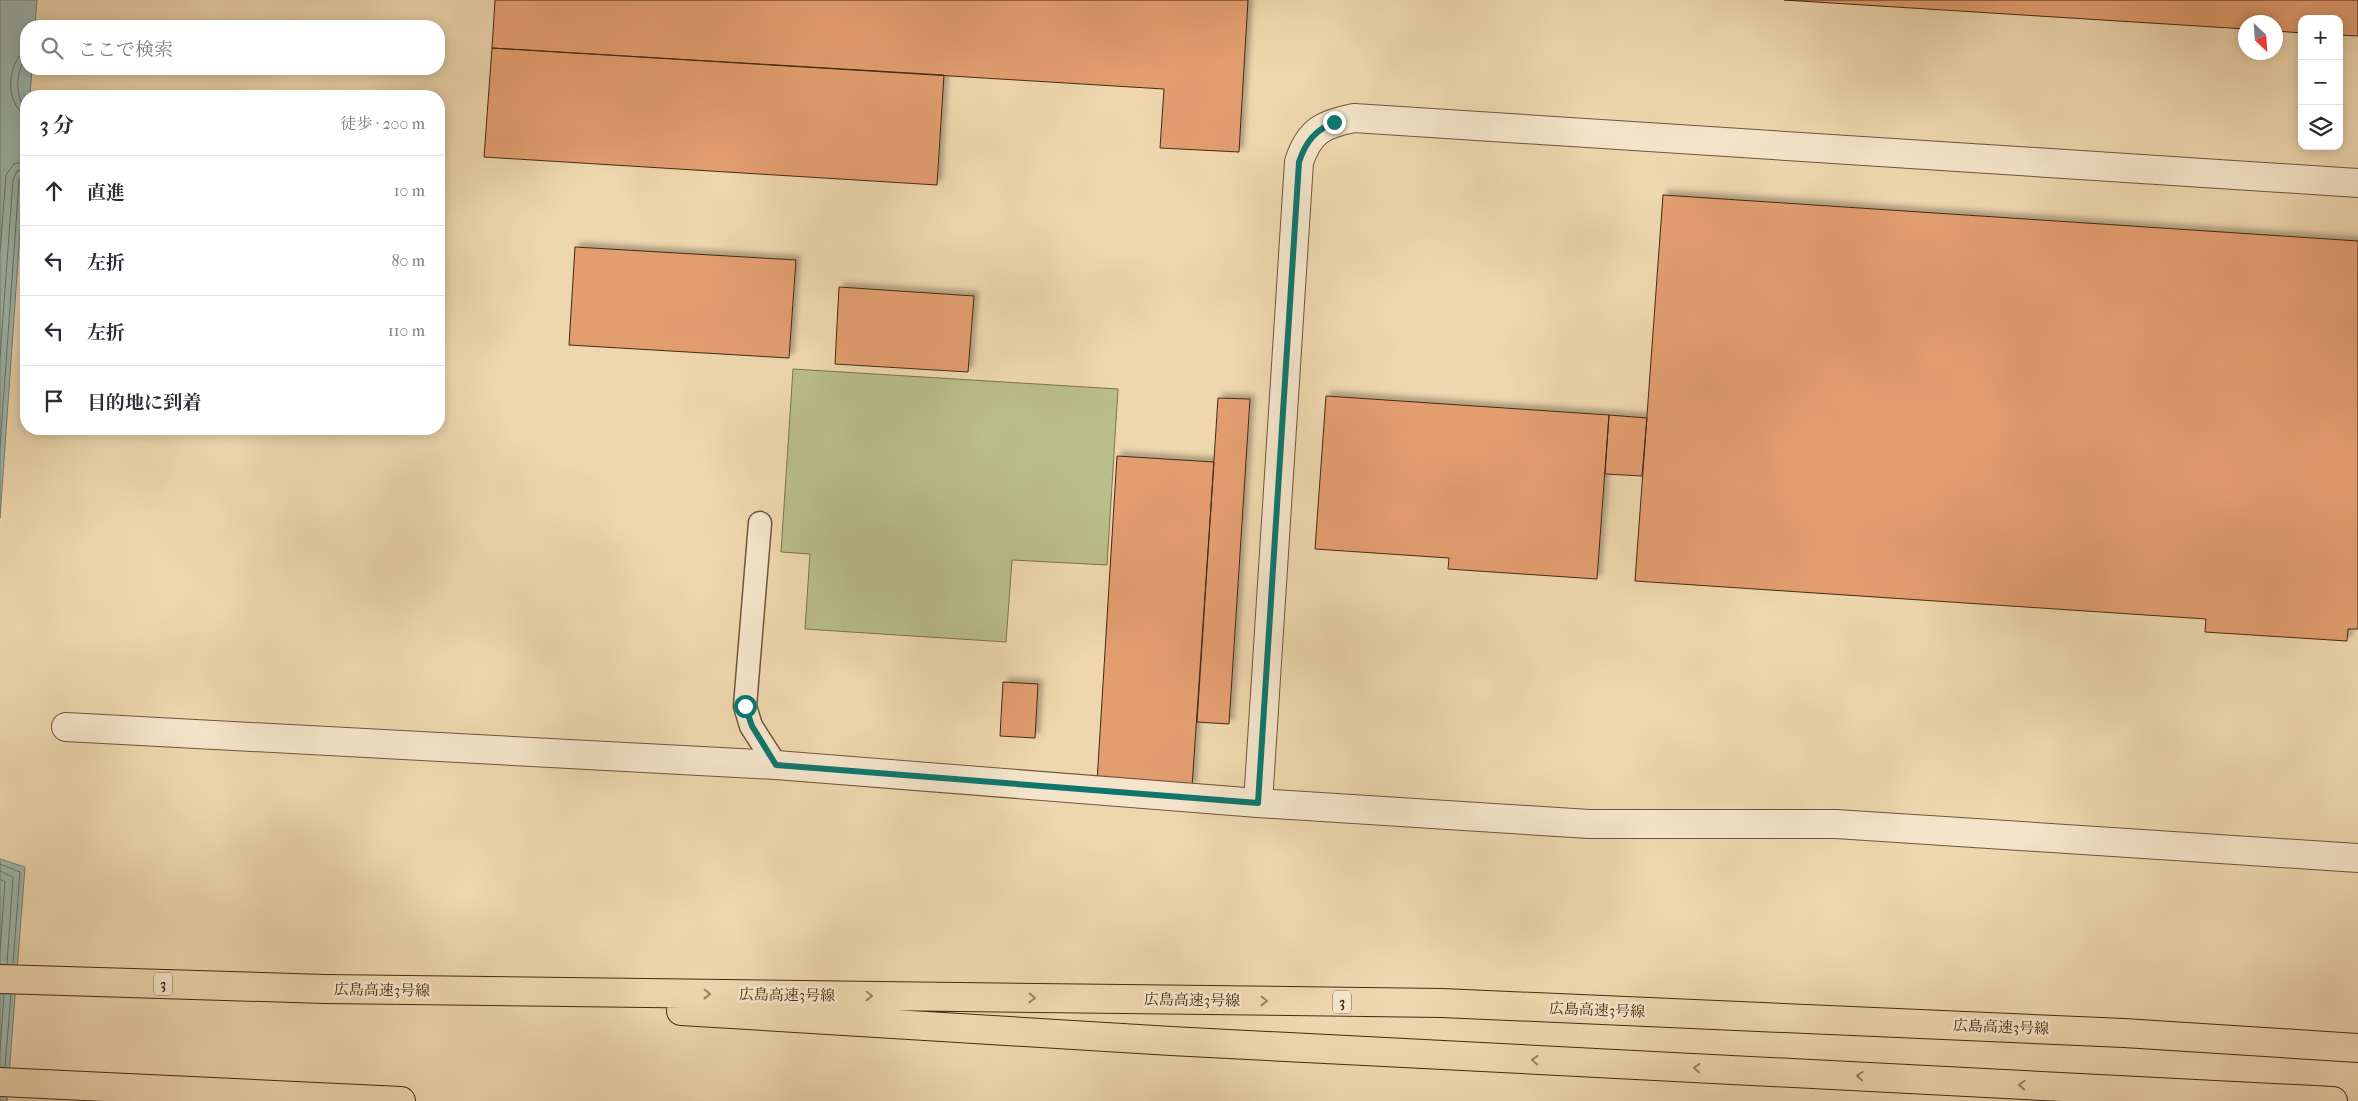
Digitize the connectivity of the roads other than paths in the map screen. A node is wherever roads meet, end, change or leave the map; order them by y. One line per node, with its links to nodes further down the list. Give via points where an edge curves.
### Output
1 (2358, 183): 5 (street, via 1354,118 1317,130 1304,145 1299,162)
2 (760, 522): 4 (lane, via 745,706 752,726)
3 (66, 726): 4 (street)
4 (776, 765): 5 (street)
5 (1258, 803): 6 (street, via 1588,824 1836,824)
6 (2358, 858)
7 (0, 979): 8 (highway, 3)
8 (325, 989): 9 (highway, 広島高速3号線 / 3, one-way to 9, via 1442,1003 2114,1032); 12 (highway, 広島高速3号線 / 3, one-way to 8, via 1171,1041)
9 (2358, 1048)
10 (0, 1082): 11 (highway)
11 (400, 1101)
12 (2333, 1101)

